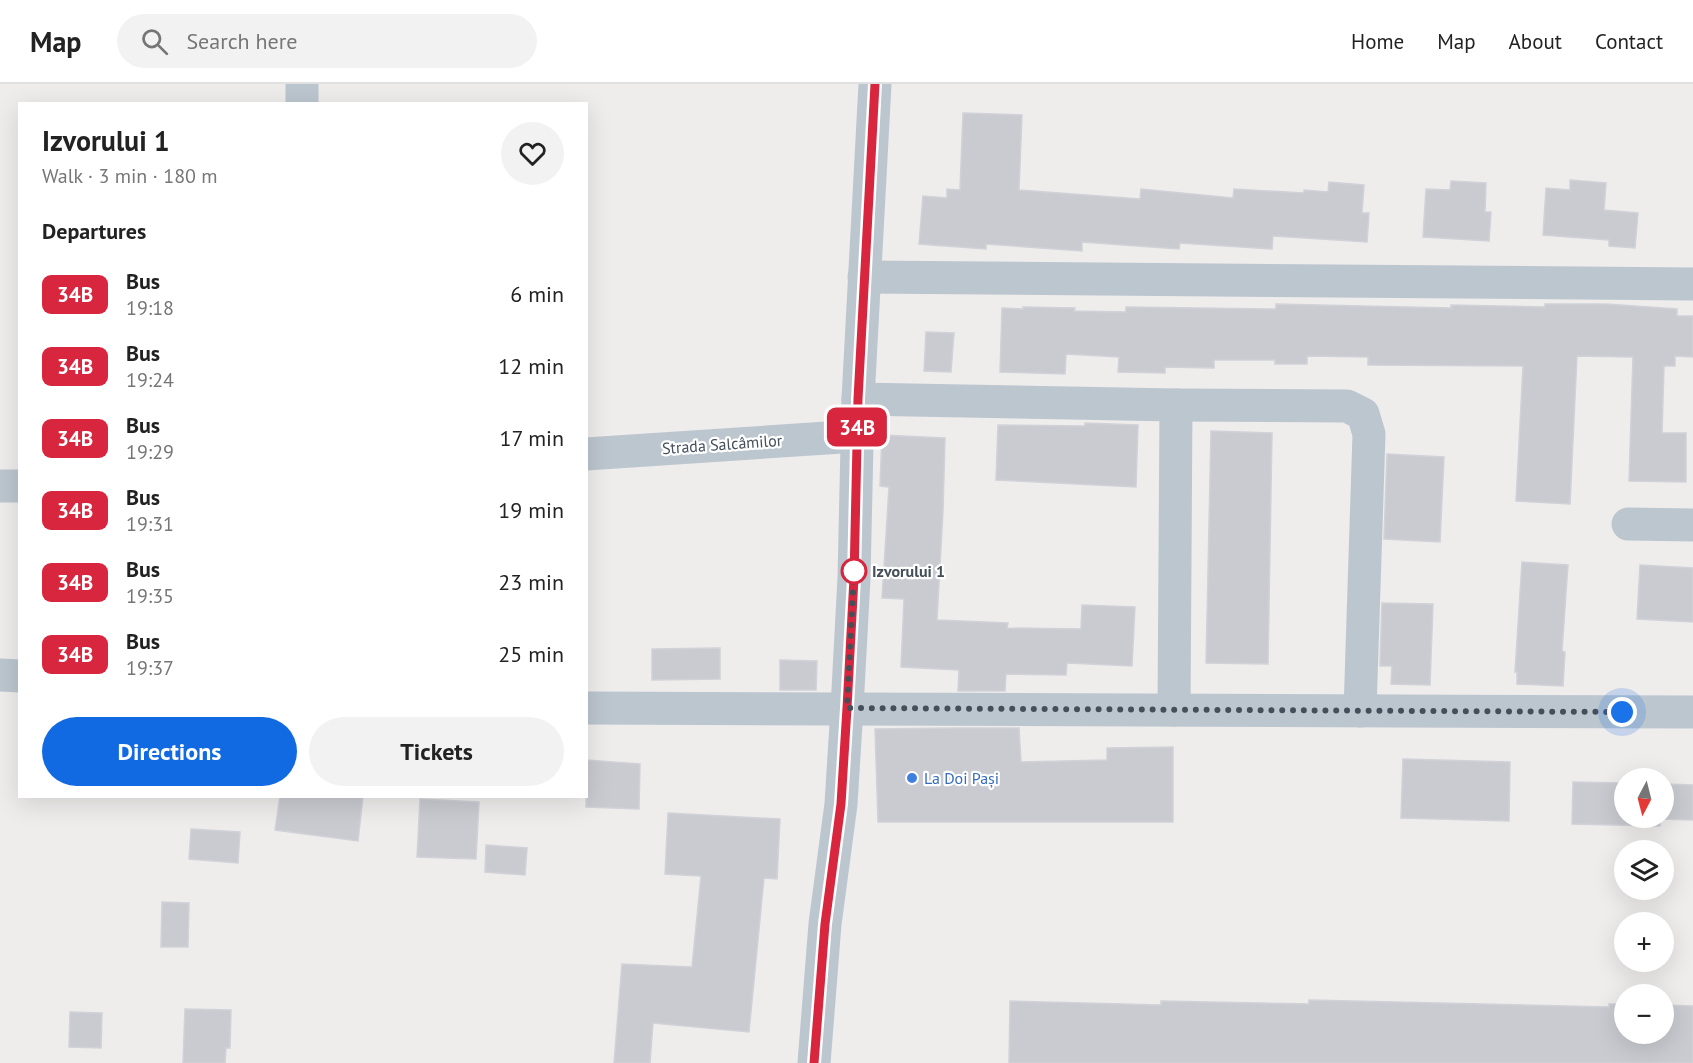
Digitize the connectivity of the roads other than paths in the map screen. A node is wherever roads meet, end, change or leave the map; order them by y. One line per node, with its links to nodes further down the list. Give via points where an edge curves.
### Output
1 (302, 84): 3 (street)
2 (875, 84): 4 (street)
3 (302, 102)
4 (864, 277): 5 (street); 6 (street)
5 (1693, 284)
6 (858, 399): 7 (street); 8 (street)
7 (1176, 405): 18 (street); 19 (street, via 1347,406 1362,414 1369,434)
8 (857, 436): 9 (street, Strada Salcâmilor); 17 (street)
9 (588, 454)
10 (0, 486): 11 (street)
11 (18, 486)
12 (1628, 524): 13 (street)
13 (1693, 525)
14 (0, 675): 15 (street)
15 (18, 676)
16 (588, 708): 17 (street)
17 (847, 708): 18 (street); 21 (street)
18 (1174, 710): 19 (street)
19 (1360, 711): 20 (street)
20 (1693, 712)
21 (814, 1063)

